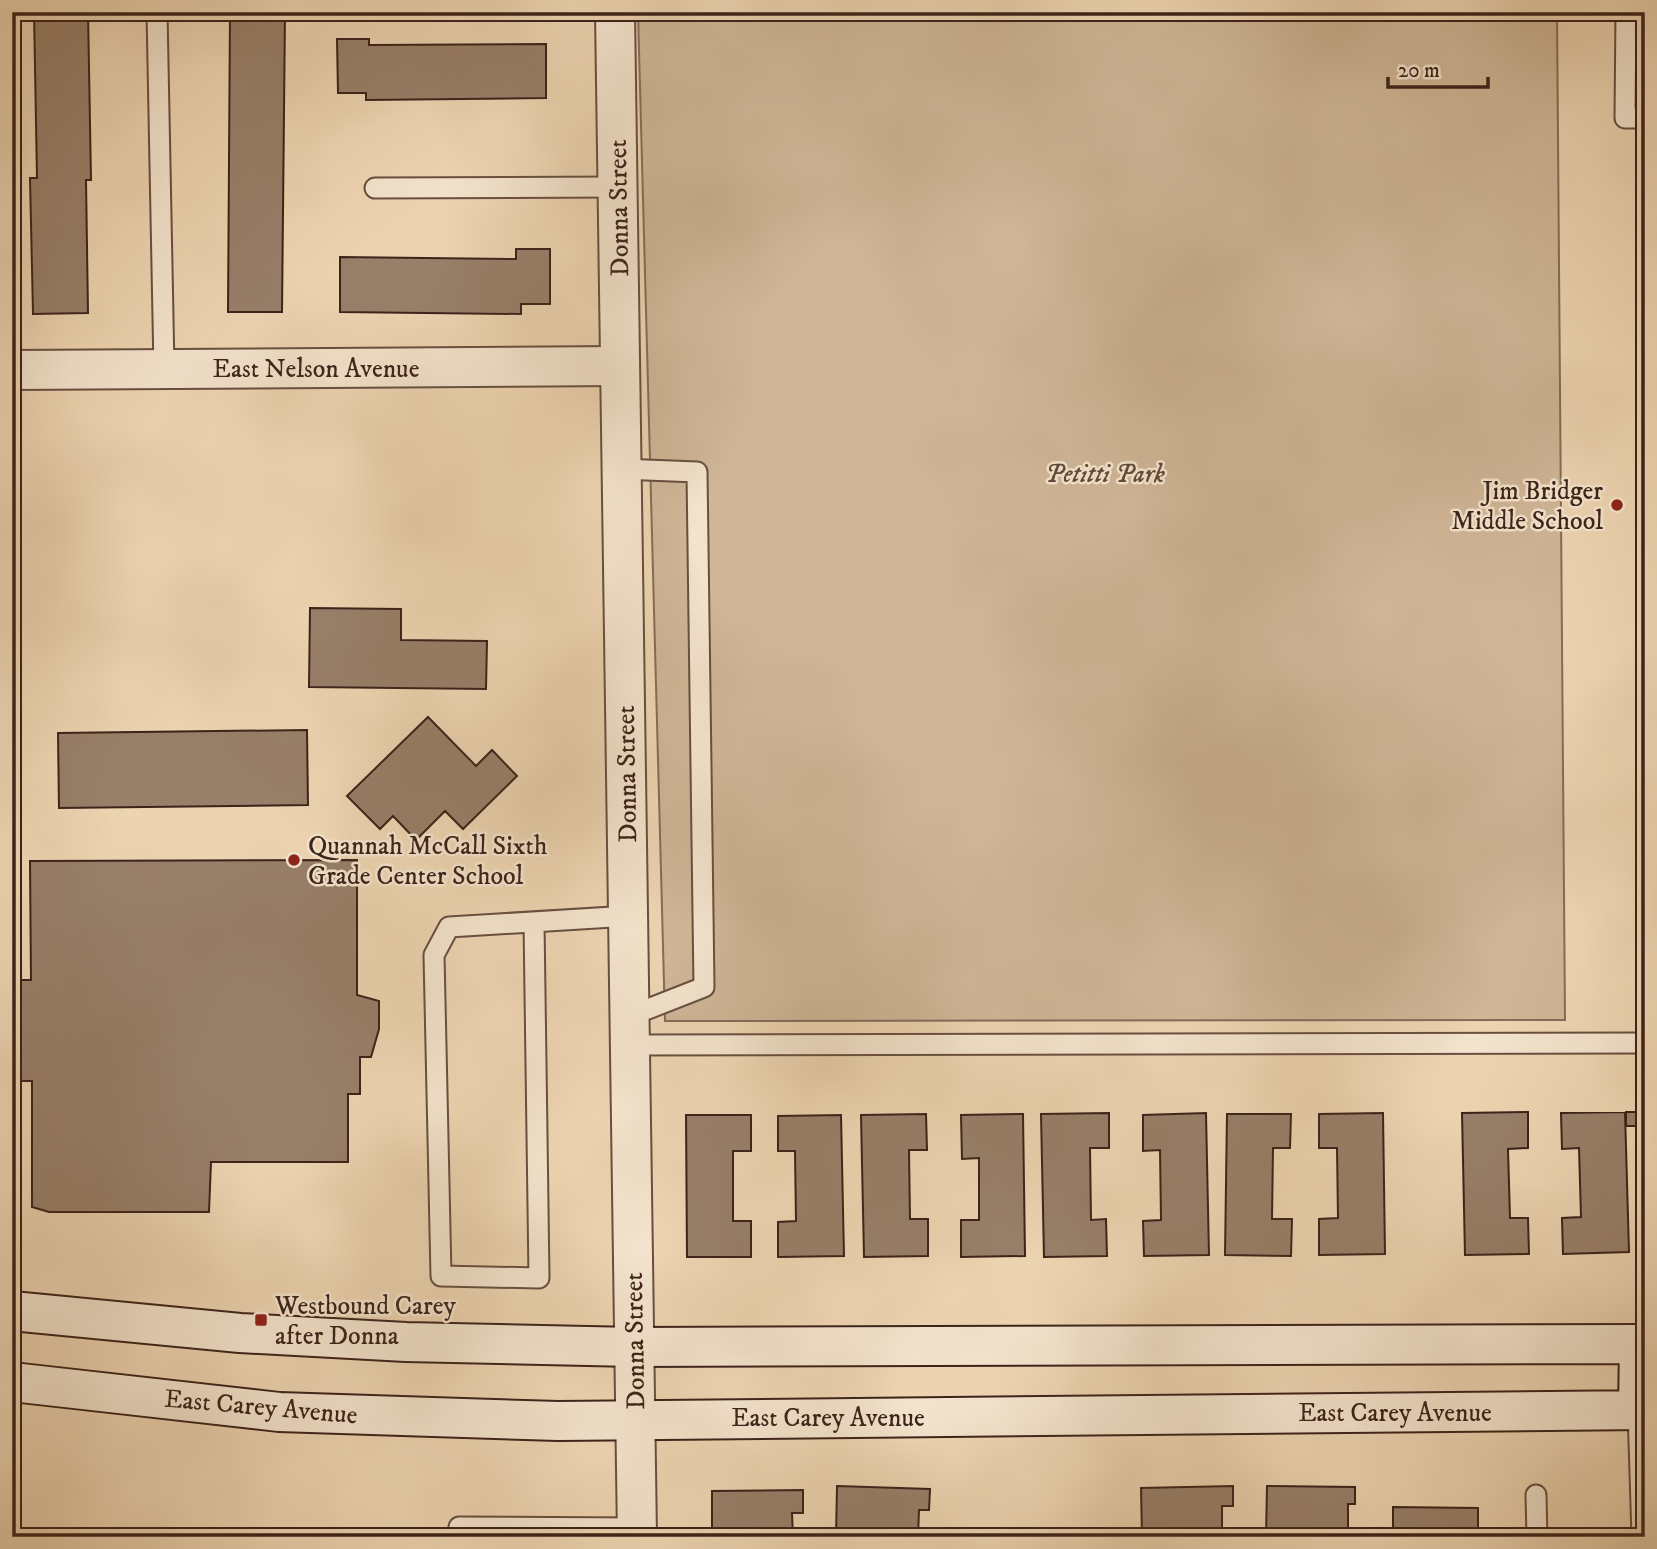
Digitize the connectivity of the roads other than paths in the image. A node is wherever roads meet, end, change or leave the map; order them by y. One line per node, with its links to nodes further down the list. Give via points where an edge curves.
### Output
1 (158, 12): 8 (lane)
2 (615, 12): 5 (main road, Donna Street)
3 (1626, 12): 4 (lane, via 1625,118)
4 (1645, 118)
5 (618, 187): 6 (lane); 7 (main road, Donna Street)
6 (375, 188)
7 (620, 366): 8 (main road, East Nelson Avenue); 10 (main road, Donna Street)
8 (164, 369): 9 (main road, East Nelson Avenue)
9 (12, 370)
10 (621, 469): 11 (main road, Donna Street); 13 (lane, via 697,472 704,987)
11 (629, 916): 12 (lane); 13 (main road, Donna Street)
12 (534, 922): 12 (lane, via 449,927 434,955 441,1276 539,1278)
13 (630, 1031): 14 (lane); 17 (main road, Donna Street)
14 (1645, 1043)
15 (12, 1311): 17 (main road, via 253,1334)
16 (1642, 1344): 17 (main road); 19 (main road)
17 (634, 1347): 20 (main road, Donna Street)
18 (12, 1382): 20 (main road, East Carey Avenue, via 279,1412 558,1421)
19 (1641, 1410): 20 (main road, East Carey Avenue); 25 (lane)
20 (635, 1419): 23 (main road, Donna Street)
21 (1536, 1495): 24 (lane)
22 (459, 1527): 23 (lane)
23 (637, 1532)
24 (1537, 1537)
25 (1642, 1537)

